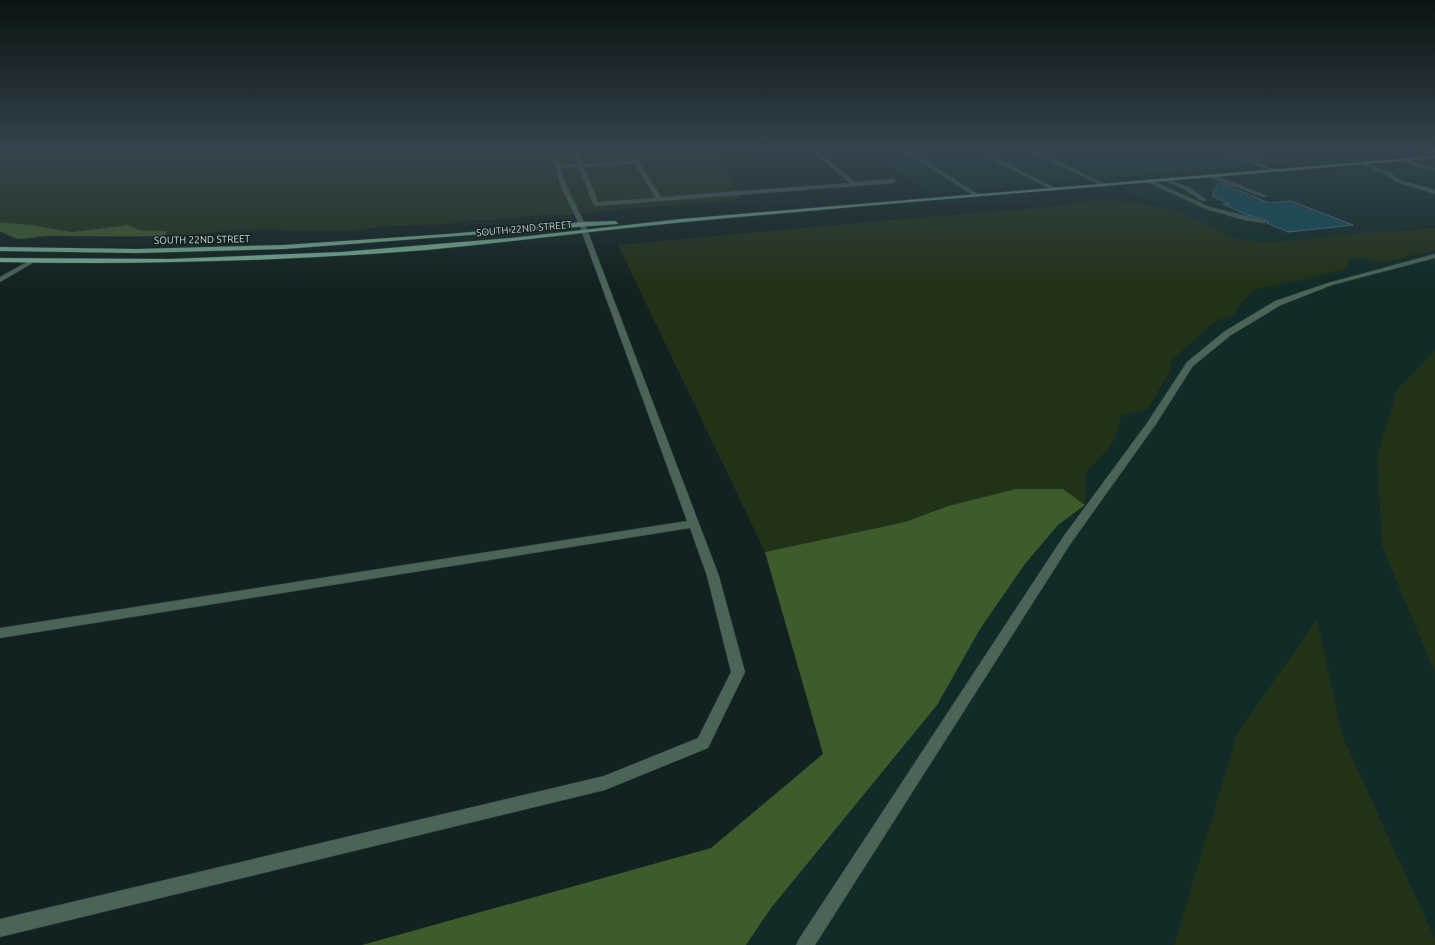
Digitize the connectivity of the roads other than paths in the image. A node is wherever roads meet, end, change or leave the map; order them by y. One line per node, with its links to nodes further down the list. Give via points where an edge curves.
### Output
1 (568, 195): 12 (lane)
2 (592, 195): 9 (lane, via 596,204)
3 (657, 195): 9 (lane)
4 (710, 195): 9 (lane)
5 (989, 195): 8 (main road, SOUTH 22ND STREET)
6 (1180, 195): 11 (lane, via 1208,208)
7 (1197, 195): 10 (lane)
8 (978, 196): 12 (main road, SOUTH 22ND STREET)
9 (659, 199)
10 (1210, 203)
11 (1264, 221)
12 (584, 229): 13 (main road, SOUTH 22ND STREET, via 284,247 137,251); 16 (main road, SOUTH 22ND STREET, via 298,256 128,262); 18 (lane)
13 (1, 249)
14 (1435, 256): 21 (lane, via 1330,284 1278,303 1228,333 1190,364 1151,424 1067,540)
15 (0, 260): 16 (main road, SOUTH 22ND STREET)
16 (33, 261): 17 (lane)
17 (0, 280)
18 (694, 524): 19 (lane); 20 (lane, via 713,576 738,672 703,743 605,783)
19 (0, 633)
20 (0, 928)
21 (805, 945)

